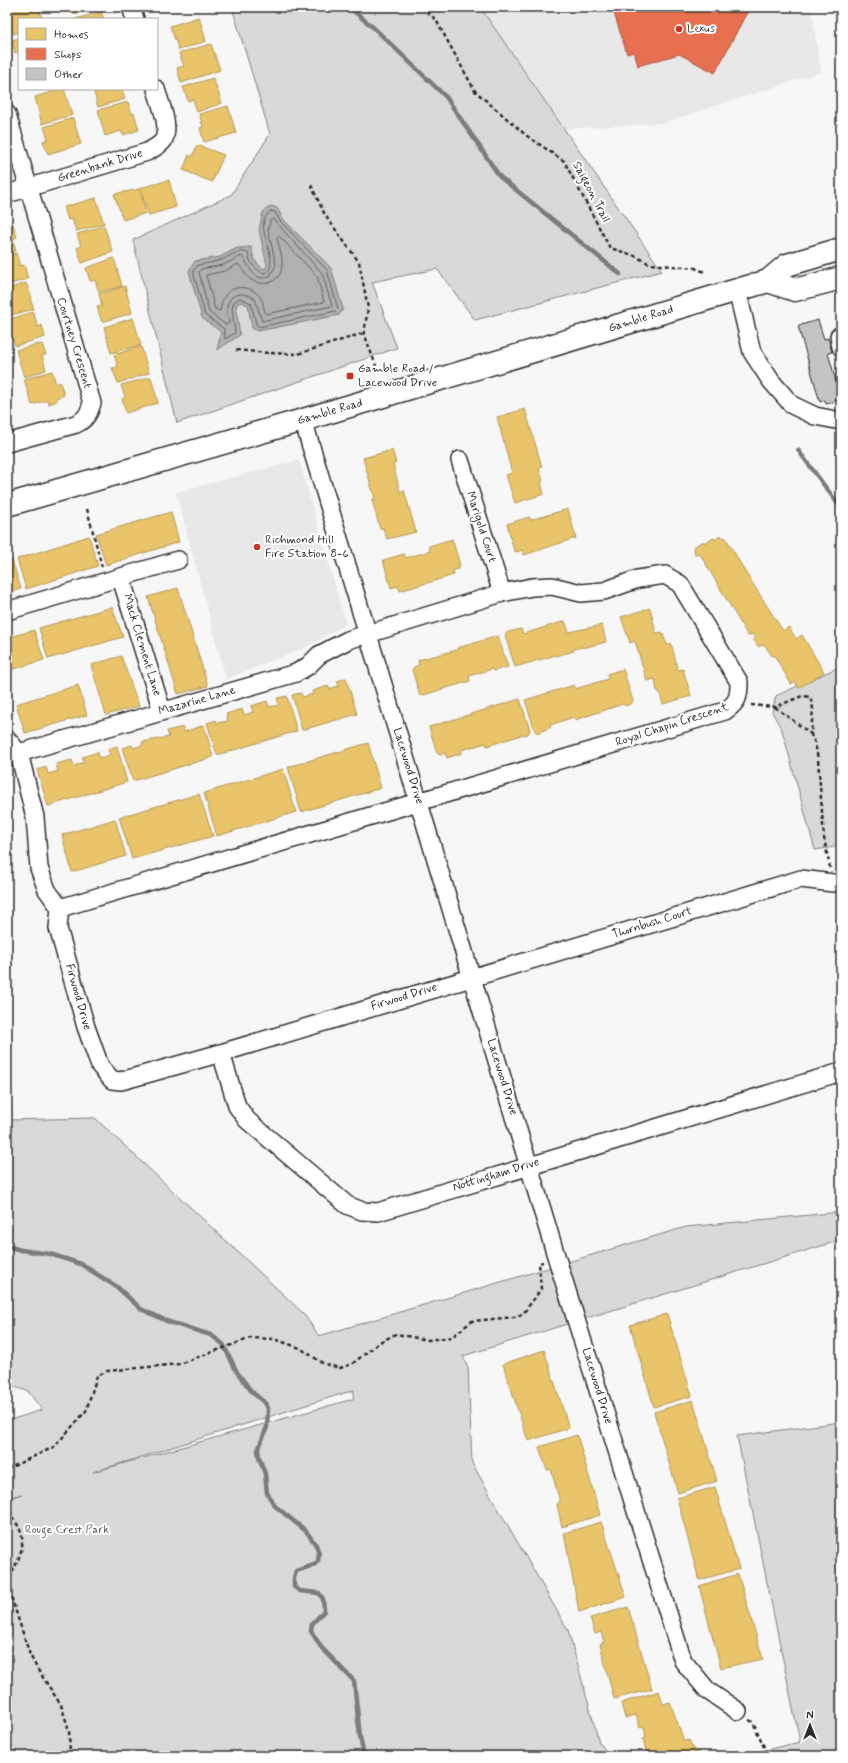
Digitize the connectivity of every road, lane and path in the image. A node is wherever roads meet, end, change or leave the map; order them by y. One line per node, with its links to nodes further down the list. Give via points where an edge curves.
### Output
1 (131, 7): 3 (street)
2 (422, 7): 10 (path, Saigeon Trail, via 436,20 476,91 527,136 564,160 610,248 633,255 650,264 695,268)
3 (135, 18)
4 (156, 90): 7 (street, Greenbank Drive, via 165,121 165,132 156,148)
5 (7, 114): 7 (street, Courtney Crescent)
6 (311, 184): 14 (path, via 325,215 359,262 368,308)
7 (28, 187): 8 (street, Greenbank Drive); 19 (street, Courtney Crescent, via 92,403 89,412 76,424)
8 (7, 194)
9 (841, 249): 12 (main road, Gamble Road, via 787,265)
10 (705, 272)
11 (841, 278): 12 (main road, via 795,290)
12 (768, 281): 13 (main road, Gamble Road)
13 (737, 290): 17 (main road, Gamble Road); 18 (street, via 752,352 771,381 792,406 815,416)
14 (364, 332): 15 (path, via 298,354); 16 (path)
15 (236, 350)
16 (376, 366)
17 (303, 420): 21 (main road, Gamble Road); 28 (street, Lacewood Drive)
18 (841, 421)
19 (7, 443)
20 (460, 460): 26 (street, Marigold Court)
21 (7, 505)
22 (87, 509): 24 (path)
23 (178, 560): 25 (street, Mack Clement Lane)
24 (104, 574)
25 (121, 578): 27 (street, Mack Clement Lane); 31 (street, Mack Clement Lane)
26 (502, 594): 28 (street, Royal Chapin Crescent); 29 (street, Royal Chapin Crescent, via 532,587 552,586 581,593 604,592 638,579 665,575 680,584 739,682 739,695)
27 (7, 611)
28 (368, 635): 31 (street, Mazarine Lane, via 332,647 296,673); 35 (street, Lacewood Drive)
29 (734, 704): 30 (path); 35 (street, Royal Chapin Crescent, via 725,711)
30 (775, 707): 32 (path); 32 (path, via 802,696 810,697 813,708)
31 (162, 711): 34 (street, Mazarine Lane)
32 (811, 735): 36 (path, via 818,759 824,838)
33 (7, 738): 34 (street)
34 (19, 753): 37 (street, via 35,817 39,868 47,890)
35 (419, 802): 37 (street); 38 (street, Lacewood Drive)
36 (834, 883): 38 (street, Thornbush Court, via 801,879)
37 (60, 908): 39 (street, Firwood Drive, via 58,928 86,1027 100,1066 112,1080 121,1081)
38 (472, 977): 39 (street, Firwood Drive); 41 (street, Lacewood Drive)
39 (221, 1053): 41 (street, Nottingham Drive, via 237,1106 247,1120 347,1205 362,1211 378,1212)
40 (841, 1072): 41 (street, Nottingham Drive)
41 (529, 1165): 42 (street, Lacewood Drive)
42 (557, 1259): 43 (path, via 539,1263 540,1289 523,1314 472,1321 452,1337 428,1340 396,1334 380,1342 352,1364 340,1368 324,1364 300,1348 287,1343 274,1339 251,1338 179,1364 107,1371 97,1376 86,1411 54,1447); 46 (street, Lacewood Drive, via 683,1661 708,1691)
43 (7, 1469)
44 (7, 1512): 45 (path, via 20,1530 23,1546 20,1558)
45 (7, 1583): 47 (path, via 30,1655 61,1704 68,1730)
46 (738, 1711): 48 (path, via 752,1722)
47 (70, 1756)
48 (768, 1756)

